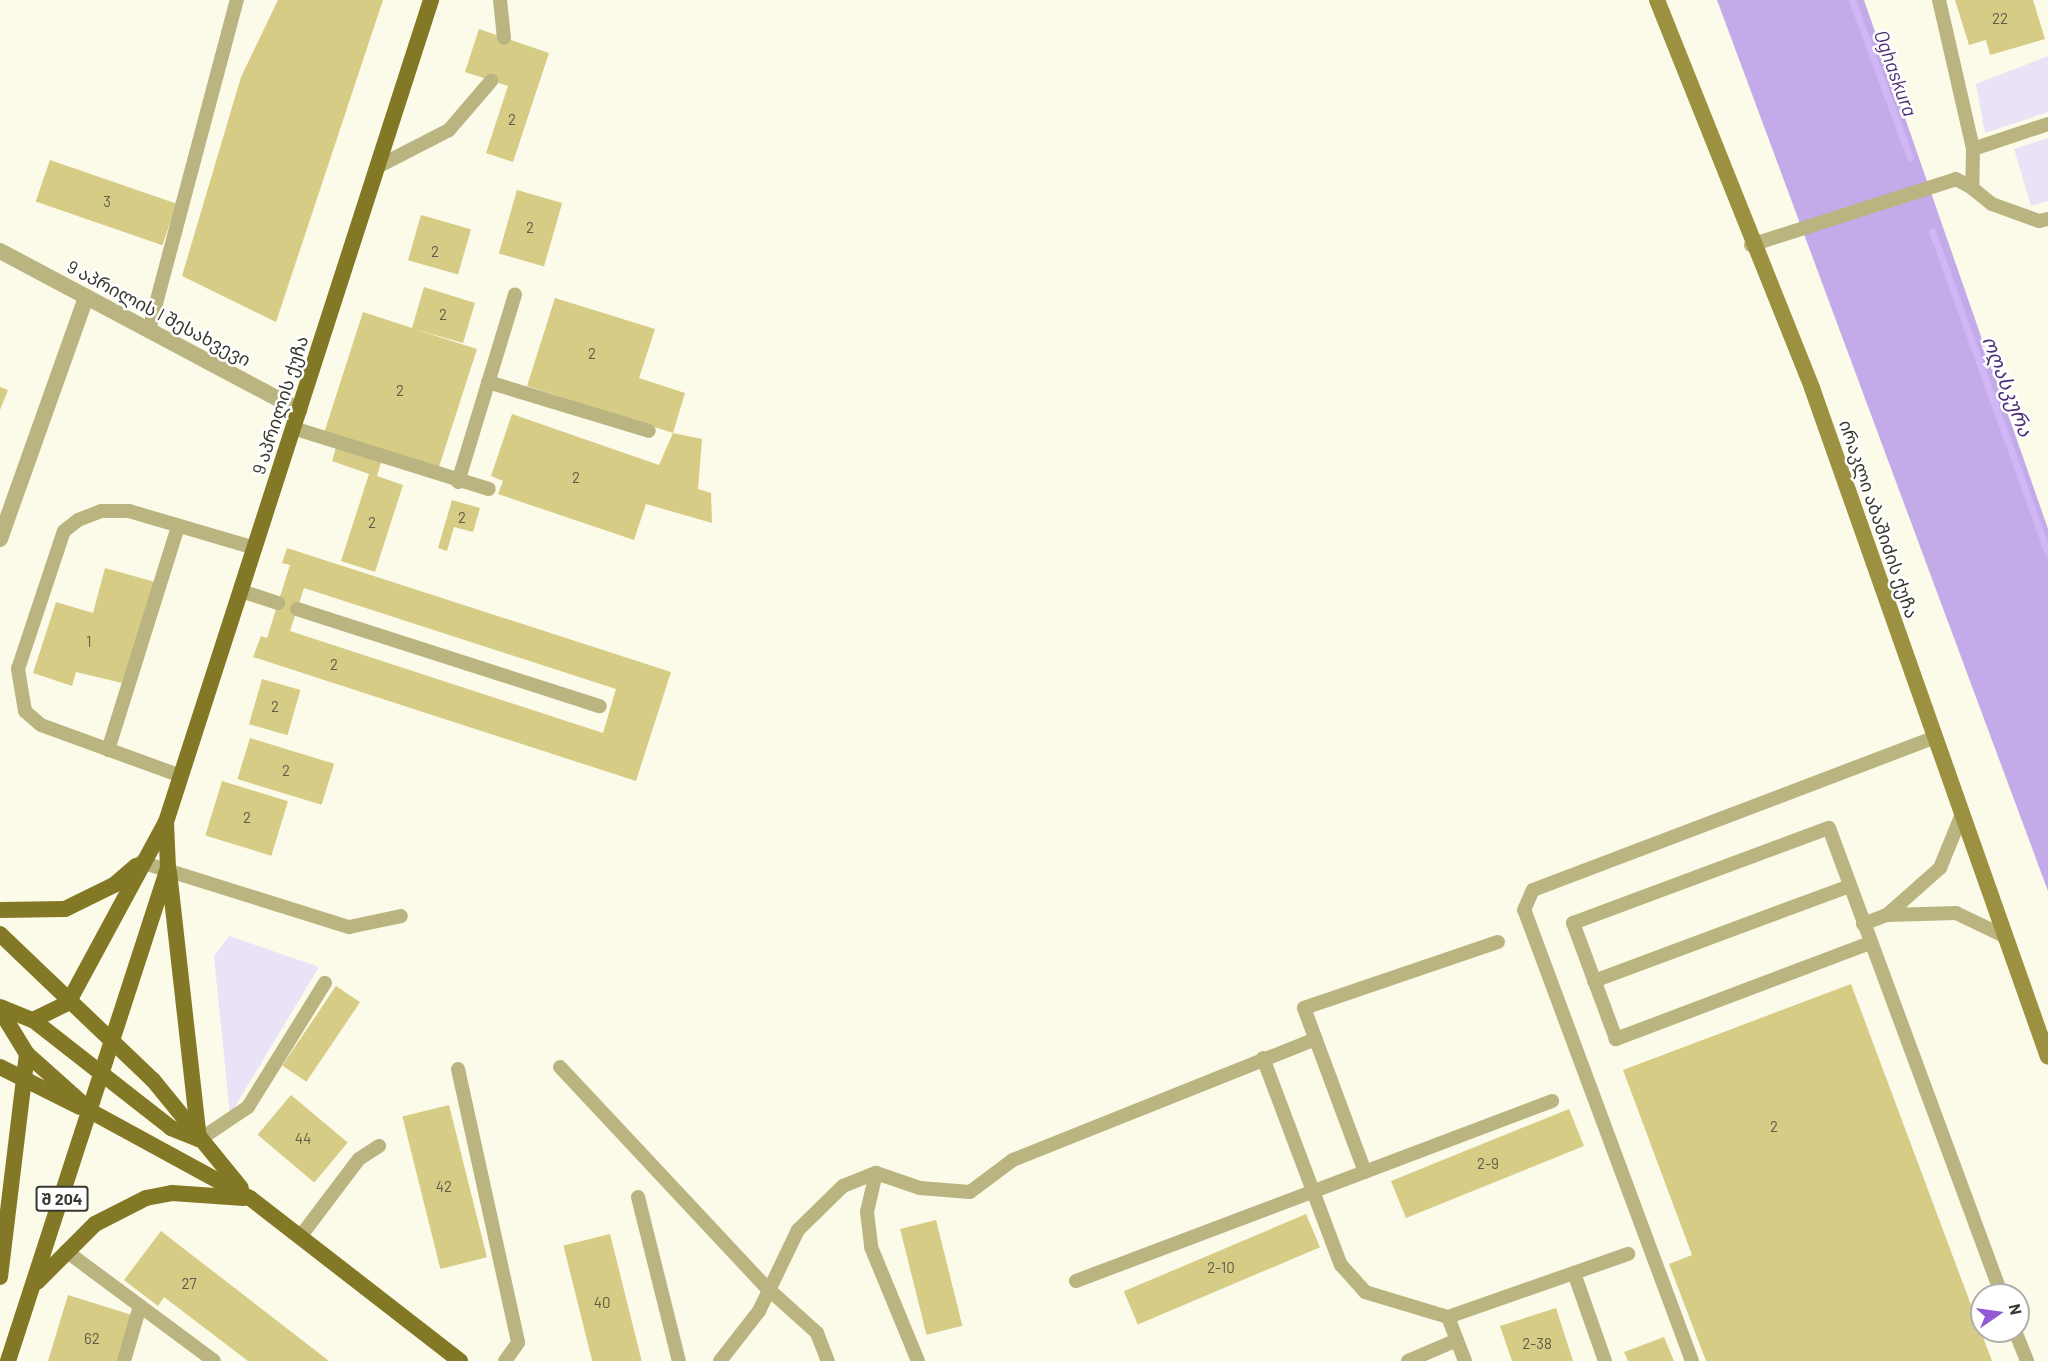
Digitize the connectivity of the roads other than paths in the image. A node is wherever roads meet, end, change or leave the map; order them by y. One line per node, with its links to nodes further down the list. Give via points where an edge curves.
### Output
1 (237, 0): 17 (lane)
2 (431, 0): 10 (main road, 9 აპრილის ქუჩა)
3 (500, 0): 6 (lane)
4 (1657, 0): 13 (main road, ირაკლი აბაშიძის ქუჩა)
5 (1939, 0): 9 (lane)
6 (504, 38)
7 (491, 81): 10 (lane, via 449,130)
8 (2048, 124): 9 (lane)
9 (1973, 149): 11 (lane)
10 (377, 167): 19 (main road, 9 აპრილის ქუჩა)
11 (1972, 188): 12 (lane, via 1992,204 2039,222); 13 (lane, via 1956,179)
12 (2048, 219)
13 (1751, 245): 31 (main road, ირაკლი აბაშიძის ქუჩა, via 1812,388)
14 (0, 251): 16 (street, 9 აპრილის I შესახვევი)
15 (515, 294): 18 (lane)
16 (86, 297): 17 (street, 9 აპრილის I შესახვევი); 25 (street)
17 (149, 330): 19 (street, 9 აპრილის I შესახვევი)
18 (488, 382): 21 (lane); 22 (lane)
19 (299, 410): 20 (main road, 9 აპრილის ქუჩა)
20 (293, 428): 22 (lane); 26 (main road, 9 აპრილის ქუჩა)
21 (649, 431)
22 (458, 482): 23 (lane)
23 (489, 489)
24 (178, 526): 26 (lane); 32 (lane); 32 (lane, via 129,512 101,511 64,531 18,669 25,711 41,725)
25 (0, 539)
26 (255, 548): 27 (main road, 9 აპრილის ქუჩა)
27 (241, 591): 28 (lane); 33 (main road, 9 აპრილის ქუჩა)
28 (278, 603)
29 (297, 609): 30 (lane)
30 (600, 706)
31 (1935, 737): 34 (main road, ირაკლი აბაშიძის ქუჩა); 98 (lane, via 1533,890 1524,910)
32 (108, 750): 33 (lane)
33 (181, 776): 35 (main road, 9 აპრილის ქუჩა)
34 (1962, 814): 40 (lane, via 1940,868); 44 (main road, ირაკლი აბაშიძის ქუჩა)
35 (166, 822): 36 (main road); 37 (main road)
36 (141, 862): 37 (lane); 39 (main road, via 114,885 65,909); 49 (main road)
37 (168, 868): 41 (lane, via 349,927); 53 (main road); 64 (main road)
38 (1850, 886): 42 (lane); 47 (lane); 47 (lane, via 1829,828 1585,918 1574,923)
39 (0, 910)
40 (1887, 915): 42 (lane); 44 (lane, via 1956,913)
41 (401, 916)
42 (1863, 924): 46 (lane)
43 (0, 934): 49 (main road)
44 (2006, 937): 55 (main road, ირაკლი აბაშიძის ქუჩა)
45 (1498, 942): 52 (lane, via 1304,1008)
46 (1870, 943): 47 (lane, via 1616,1039); 79 (lane)
47 (1594, 981)
48 (325, 983): 64 (lane, via 248,1107)
49 (68, 1003): 51 (main road); 53 (main road)
50 (0, 1008): 51 (main road); 54 (main road)
51 (33, 1020): 60 (main road)
52 (1316, 1039): 56 (lane); 66 (lane)
53 (113, 1044): 60 (main road, შ 204); 64 (main road, via 153,1080)
54 (27, 1054): 61 (main road, შ 204); 63 (main road)
55 (2048, 1057)
56 (1263, 1058): 67 (lane, via 1013,1160 970,1192 920,1188); 68 (lane)
57 (0, 1067): 61 (main road)
58 (560, 1067): 81 (lane)
59 (458, 1070): 90 (lane, via 518,1343)
60 (102, 1072): 63 (main road, შ 204); 64 (main road, via 171,1128)
61 (26, 1083): 63 (main road); 72 (main road, შ 204)
62 (1552, 1101): 66 (lane)
63 (92, 1112): 70 (main road); 80 (main road, შ 204)
64 (199, 1140): 70 (main road)
65 (379, 1146): 73 (lane, via 359,1159)
66 (1365, 1172): 68 (lane)
67 (876, 1173): 81 (lane, via 843,1186 823,1203 798,1230); 94 (lane, via 867,1212 871,1247)
68 (1313, 1192): 78 (lane); 83 (lane, via 1341,1265 1365,1292)
69 (638, 1197): 91 (lane)
70 (250, 1198): 73 (main road); 74 (main road, via 172,1193 146,1198 94,1224)
71 (0, 1211): 72 (main road)
72 (7, 1234): 77 (main road, შ 204)
73 (300, 1237): 89 (main road)
74 (66, 1251): 80 (main road); 82 (lane)
75 (1628, 1254): 76 (lane)
76 (1574, 1273): 83 (lane); 97 (lane)
77 (0, 1277)
78 (1076, 1281)
79 (1998, 1283)
80 (32, 1287): 86 (main road, შ 204)
81 (766, 1287): 92 (lane, via 759,1311); 93 (lane, via 817,1333)
82 (140, 1306): 87 (lane); 88 (lane)
83 (1448, 1317): 84 (lane)
84 (1457, 1340): 95 (lane); 96 (lane)
85 (2020, 1343): 99 (lane)
86 (8, 1361)
87 (124, 1361)
88 (214, 1361)
89 (460, 1361)
90 (505, 1361)
91 (679, 1361)
92 (720, 1361)
93 (828, 1361)
94 (918, 1361)
95 (1408, 1361)
96 (1465, 1361)
97 (1605, 1361)
98 (1692, 1361)
99 (2027, 1361)

